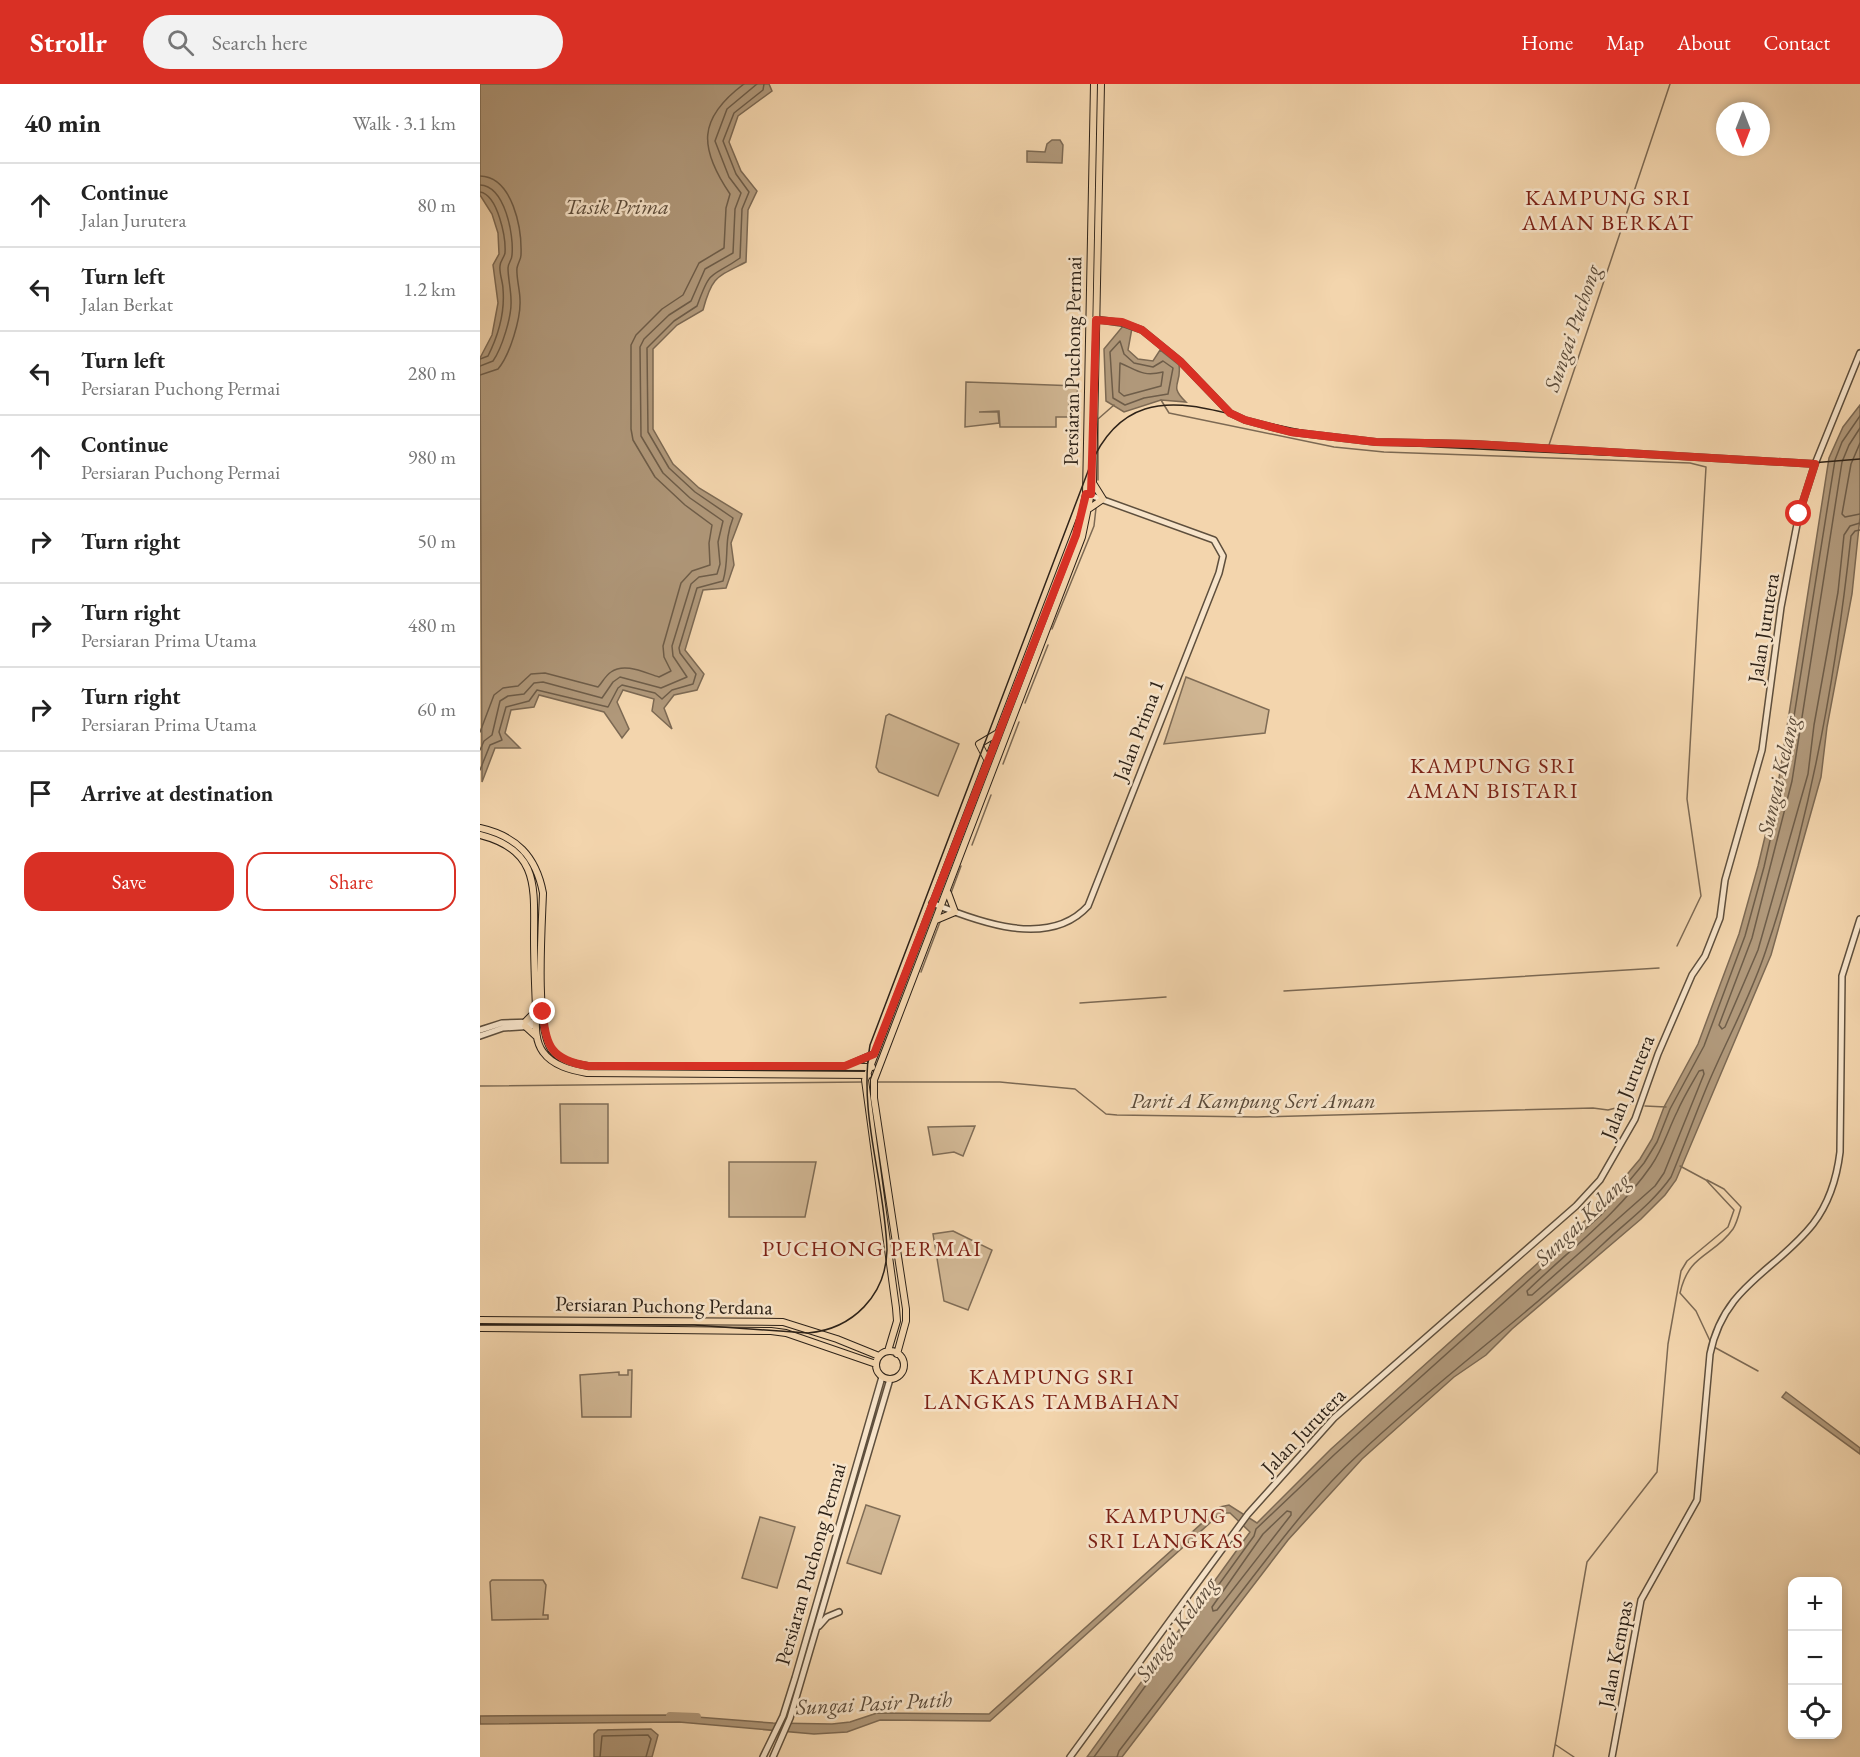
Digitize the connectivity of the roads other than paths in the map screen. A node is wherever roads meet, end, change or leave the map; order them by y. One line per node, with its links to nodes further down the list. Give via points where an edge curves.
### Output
1 (1094, 84): 3 (main road, Persiaran Puchong Permai)
2 (1101, 84): 3 (main road, Persiaran Puchong Permai)
3 (1092, 319): 5 (street, via 1136,326 1180,361 1230,413 1291,432 1376,442); 6 (main road, Persiaran Puchong Permai); 7 (main road, Persiaran Puchong Permai)
4 (1860, 352): 5 (street, Jalan Jurutera)
5 (1815, 464): 52 (street, Jalan Jurutera, via 1804,492 1781,607 1762,750 1725,880 1720,918 1705,956 1692,975 1619,1151 1576,1206 1334,1418 1239,1525)
6 (1093, 483): 7 (main road, Persiaran Puchong Permai); 8 (main road)
7 (1089, 494): 8 (street, Jalan Prima 1); 9 (main road, Persiaran Puchong Permai); 10 (main road, Persiaran Puchong Permai)
8 (1103, 499): 9 (main road); 18 (street, Jalan Prima 1, via 1214,540 1223,556 1219,573 1088,906 1064,925 1044,927 989,925)
9 (1090, 508): 10 (main road, Persiaran Puchong Permai, via 1082,537)
10 (1041, 634): 11 (main road, Persiaran Puchong Permai); 15 (main road, Persiaran Puchong Permai)
11 (999, 732): 12 (main road, Persiaran Puchong Permai); 12 (main road, via 979,744)
12 (988, 761): 16 (main road, Persiaran Puchong Permai)
13 (480, 828): 21 (main road, via 510,838 522,847 540,880 543,892)
14 (480, 835): 21 (main road, via 518,852 533,883)
15 (948, 890): 17 (main road, Persiaran Puchong Permai); 18 (main road)
16 (932, 903): 17 (street, Jalan Prima 1); 27 (main road, Persiaran Puchong Permai)
17 (942, 907): 18 (street, Jalan Prima 1); 19 (main road, Persiaran Puchong Permai)
18 (955, 912): 19 (main road)
19 (936, 920): 30 (main road, Persiaran Puchong Permai)
20 (1860, 920): 53 (street, Jalan Kempas, via 1842,976 1840,1152 1833,1186 1813,1224 1739,1293 1723,1315 1712,1345 1697,1500 1641,1600)
21 (539, 1012): 22 (main road); 23 (main road); 26 (main road)
22 (526, 1024): 23 (street); 24 (street, via 502,1023); 25 (street); 26 (main road)
23 (536, 1024): 26 (main road)
24 (480, 1030)
25 (480, 1036)
26 (541, 1036): 28 (main road, via 558,1056 588,1066); 31 (main road, via 541,1050 547,1057 568,1069 587,1073)
27 (874, 1054): 28 (main road); 29 (main road, Persiaran Puchong Permai)
28 (845, 1066): 29 (main road)
29 (870, 1067): 30 (main road); 32 (main road, Persiaran Puchong Permai)
30 (878, 1067): 33 (main road, Persiaran Puchong Permai)
31 (850, 1074): 32 (main road); 34 (main road)
32 (866, 1077): 33 (main road); 34 (main road, Persiaran Puchong Permai)
33 (875, 1077): 38 (main road, Persiaran Puchong Permai, via 874,1098 906,1309)
34 (865, 1089): 37 (main road, Persiaran Puchong Permai, via 896,1308 897,1321)
35 (480, 1320): 39 (main road, Persiaran Puchong Perdana, via 783,1323)
36 (480, 1328): 40 (main road, Persiaran Puchong Perdana, via 771,1331)
37 (888, 1350): 38 (main road); 39 (main road)
38 (897, 1354): 42 (main road, via 903,1367 897,1377)
39 (879, 1356): 40 (main road)
40 (876, 1364): 41 (main road)
41 (882, 1377): 42 (main road); 43 (street, Persiaran Puchong Permai)
42 (890, 1379): 44 (street, Persiaran Puchong Permai)
43 (819, 1593): 44 (street); 46 (street, Persiaran Puchong Permai)
44 (821, 1608): 46 (street); 47 (street, Persiaran Puchong Permai)
45 (839, 1612): 47 (street, via 827,1617)
46 (810, 1625): 48 (street, Persiaran Puchong Permai)
47 (816, 1630): 48 (street); 49 (street, Persiaran Puchong Permai)
48 (802, 1651): 49 (street); 50 (street, Persiaran Puchong Permai, via 780,1723)
49 (804, 1672): 51 (street, Persiaran Puchong Permai)
50 (763, 1757)
51 (772, 1757)
52 (1070, 1757)
53 (1612, 1757)

